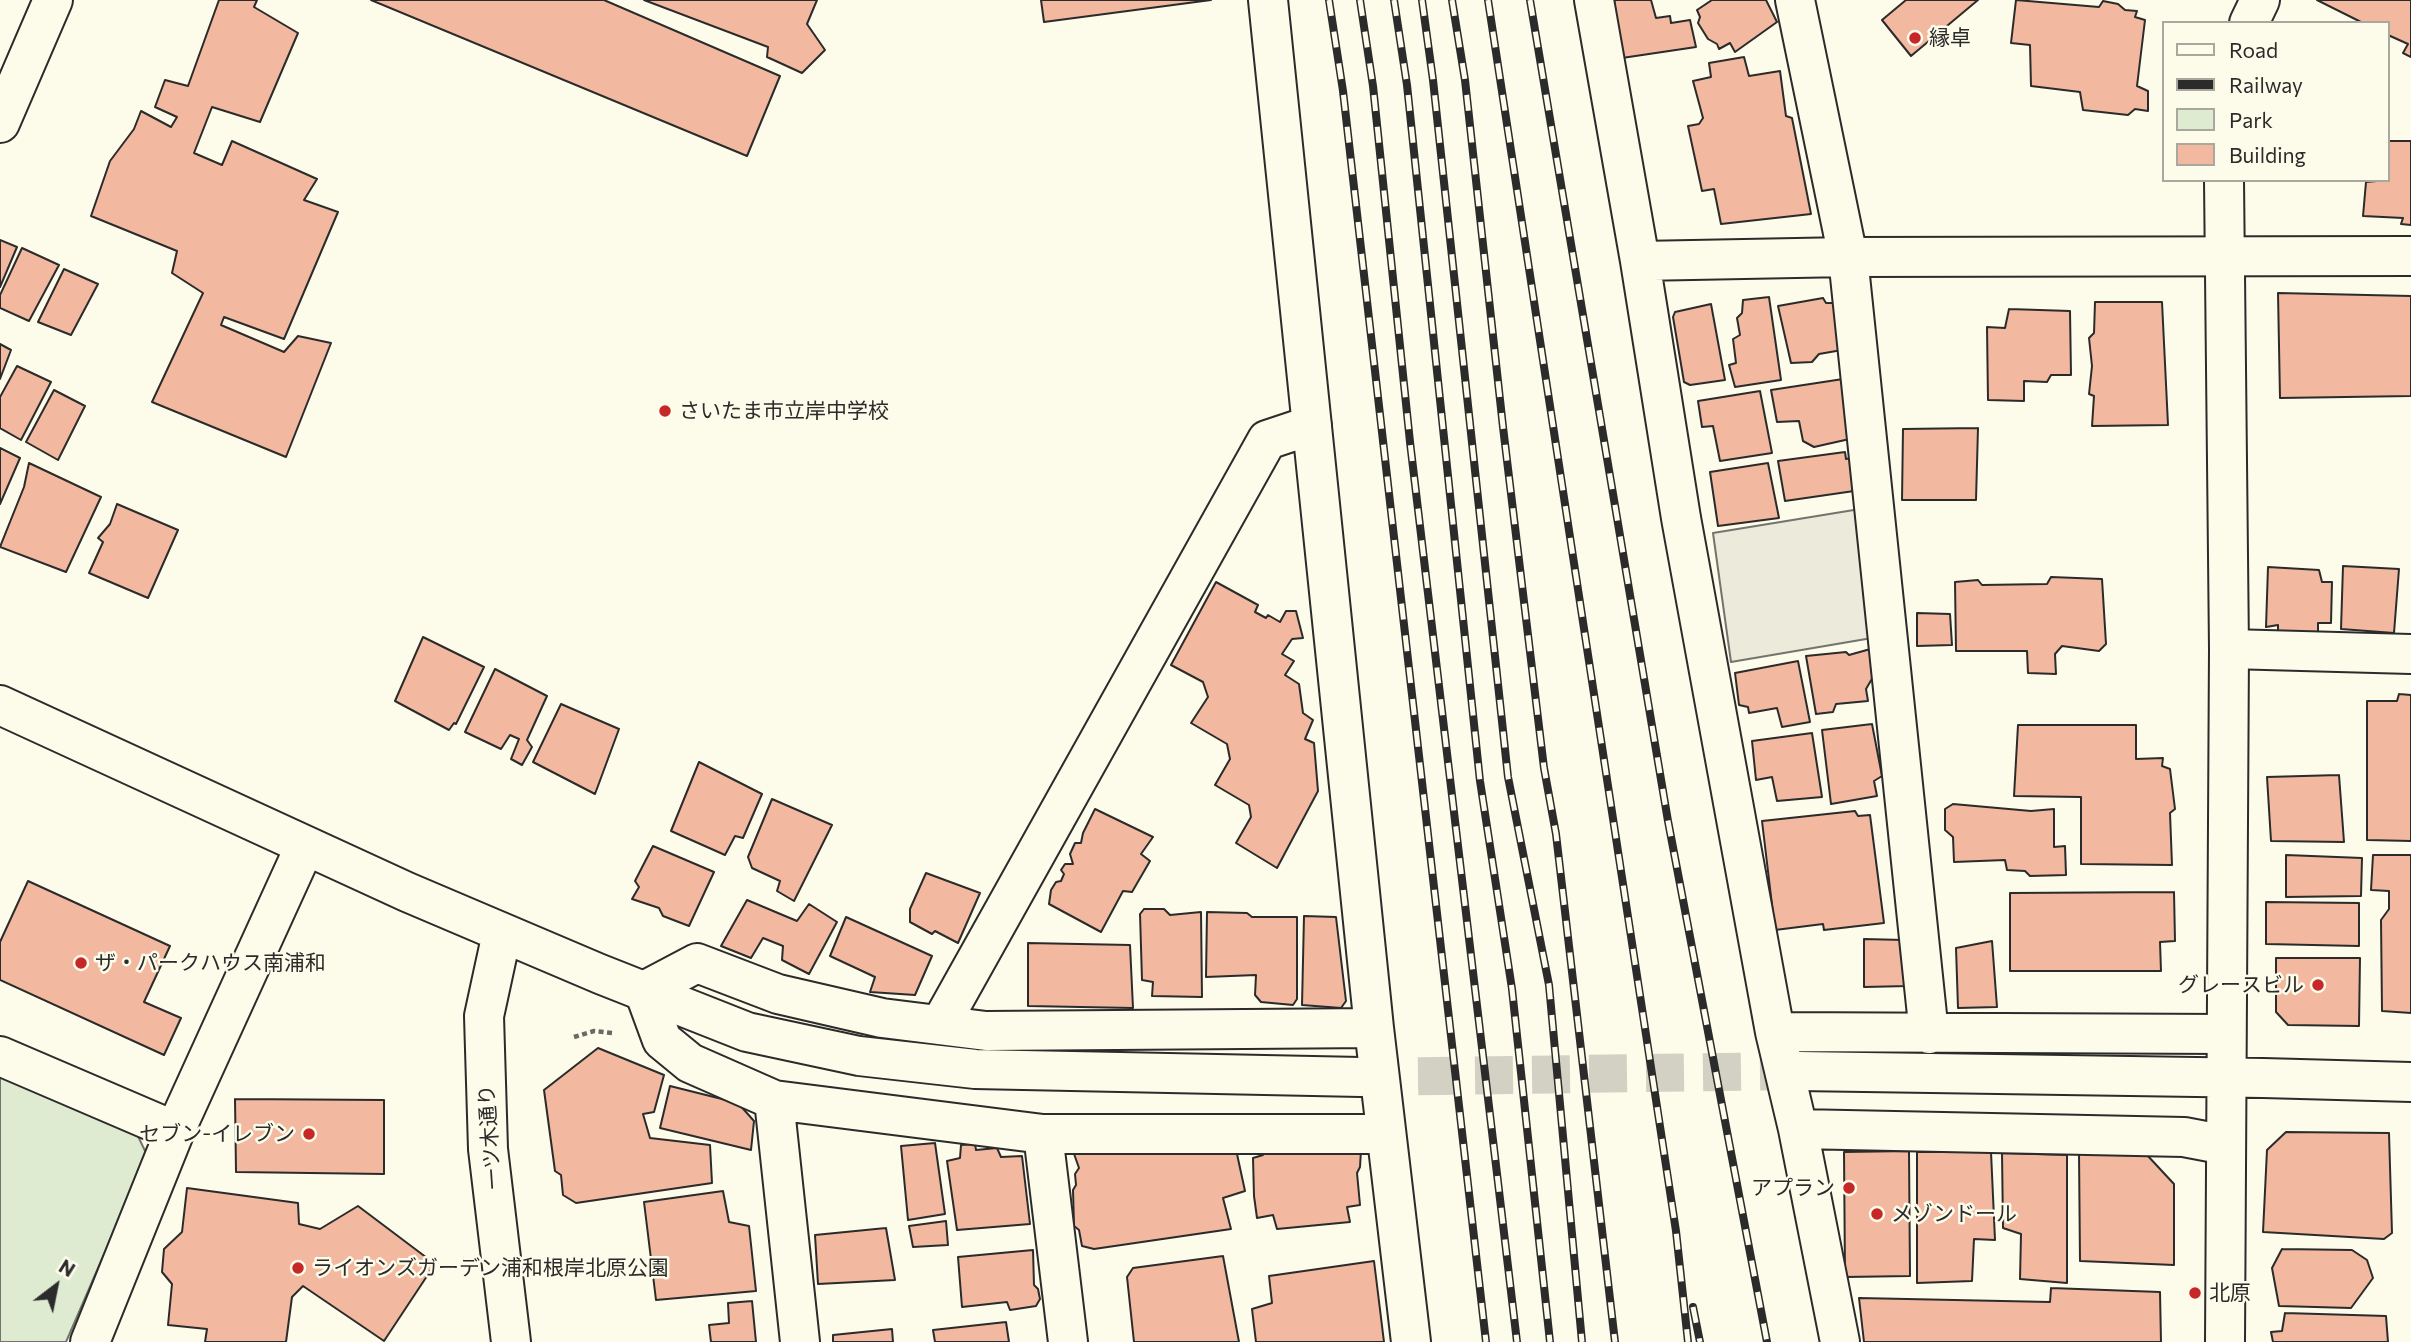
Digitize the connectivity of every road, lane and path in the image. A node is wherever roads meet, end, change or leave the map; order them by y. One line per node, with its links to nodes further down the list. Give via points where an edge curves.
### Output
1 (53, 0): 7 (street)
2 (1268, 0): 13 (street)
3 (1594, 0): 12 (street)
4 (1795, 0): 10 (street)
5 (2260, 0): 6 (street)
6 (2250, 21)
7 (0, 123)
8 (2224, 182): 11 (street)
9 (2411, 256): 11 (street)
10 (1848, 257): 11 (street); 12 (street); 21 (street)
11 (2224, 257): 14 (street)
12 (1640, 261): 24 (street, via 1681,518)
13 (1312, 425): 20 (street, via 1267,440); 23 (street)
14 (2229, 649): 15 (street); 22 (street)
15 (2411, 654)
16 (0, 705): 17 (street)
17 (305, 846): 18 (street); 31 (street)
18 (502, 933): 19 (street); 35 (street, 一ツ木通り, via 484,1016 488,1149)
19 (644, 991): 20 (street, via 697,963 778,994 882,1018); 23 (street, via 747,1032 859,1056 975,1069); 28 (street, via 662,1040 671,1048 690,1063)
20 (940, 1025): 23 (street)
21 (1929, 1034): 22 (street); 24 (street)
22 (2226, 1034): 26 (street)
23 (1370, 1050): 29 (street)
24 (1785, 1054): 26 (street); 30 (street)
25 (0, 1056): 31 (street)
26 (2228, 1078): 27 (street); 33 (street)
27 (2411, 1082)
28 (774, 1100): 32 (street); 36 (street)
29 (1384, 1122): 32 (street); 38 (street)
30 (1798, 1129): 33 (street, via 2184,1137); 39 (street)
31 (175, 1131): 34 (street)
32 (1043, 1134): 37 (street)
33 (2226, 1145): 40 (street)
34 (90, 1342)
35 (511, 1342)
36 (800, 1342)
37 (1068, 1342)
38 (1410, 1342)
39 (1840, 1342)
40 (2225, 1342)

